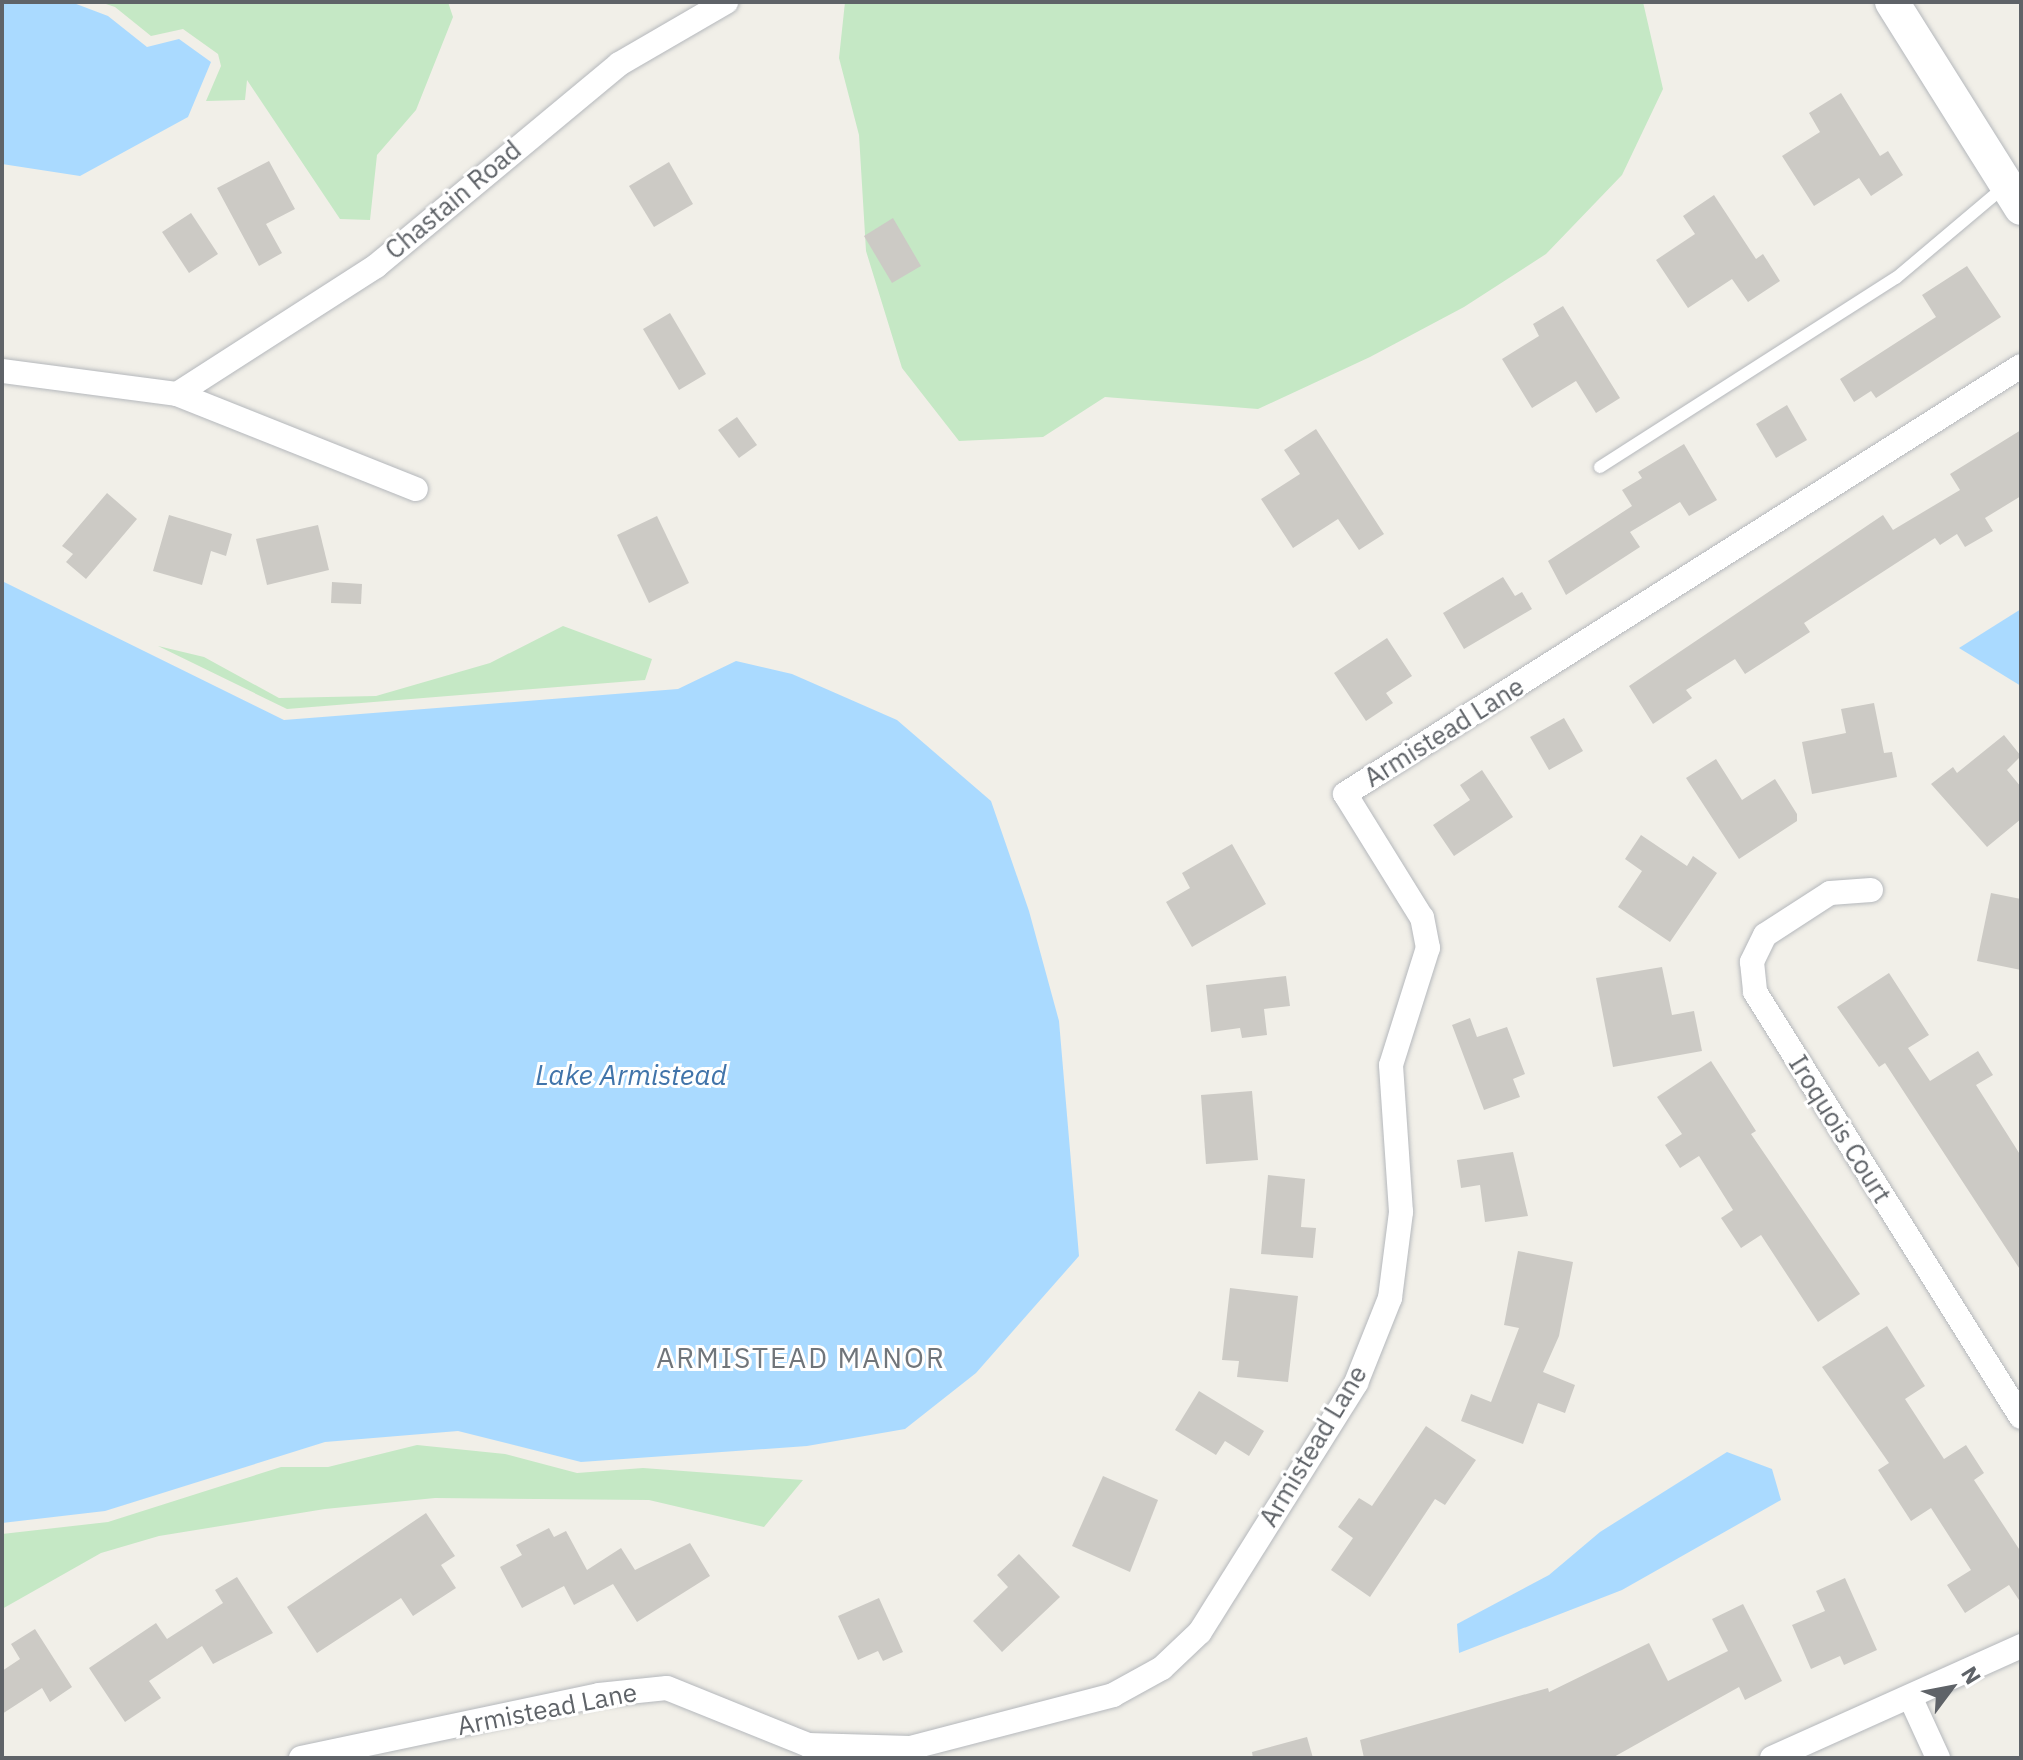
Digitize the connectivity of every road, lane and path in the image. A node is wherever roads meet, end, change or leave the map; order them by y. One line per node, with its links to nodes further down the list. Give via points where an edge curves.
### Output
1 (726, 2): 6 (street, Chastain Road, via 619,64 376,266)
2 (1892, 2): 3 (street)
3 (2014, 197): 7 (lane)
4 (2021, 366): 13 (street, Armistead Lane, via 1345,794 1422,918 1428,948 1391,1065 1401,1212 1390,1298 1356,1383 1200,1632 1162,1668 1113,1695 910,1748 808,1745 667,1688 599,1695)
5 (2, 371): 6 (street)
6 (177, 394): 8 (street)
7 (1600, 467)
8 (416, 489)
9 (1871, 890): 10 (street, Iroquois Court, via 1830,893 1765,935 1752,962 1755,992)
10 (2021, 1417)
11 (2021, 1646): 12 (street)
12 (1911, 1699): 14 (street); 15 (street)
13 (301, 1758)
14 (1772, 1758)
15 (1938, 1758)

